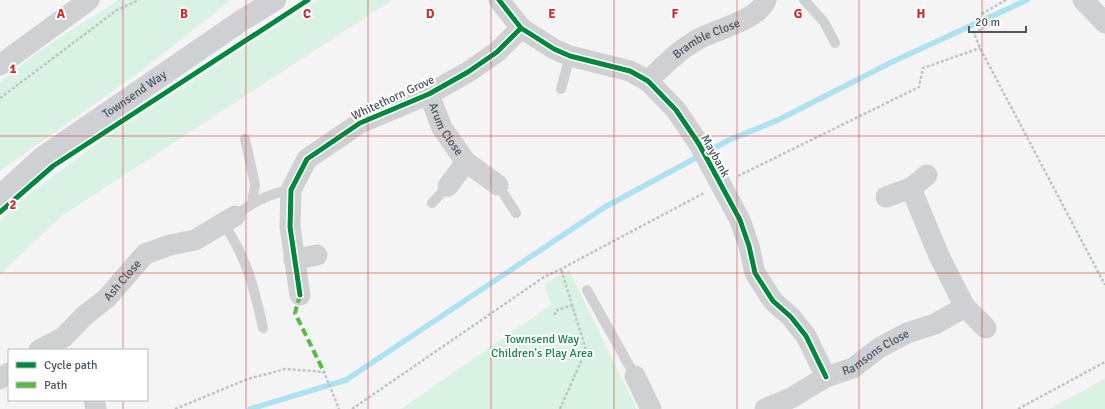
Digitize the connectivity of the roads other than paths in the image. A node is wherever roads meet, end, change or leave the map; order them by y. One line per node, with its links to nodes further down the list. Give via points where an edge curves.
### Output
1 (89, 0): 11 (street)
2 (275, 0): 22 (main road, Townsend Way, via 43,157)
3 (500, 0): 8 (street, Maybank)
4 (766, 0): 12 (street, Bramble Close, via 764,6 732,27 696,40 671,58)
5 (804, 0): 9 (lane, via 824,22)
6 (1083, 0): 7 (street)
7 (1105, 24)
8 (521, 28): 10 (street, Maybank); 14 (street, Whitethorn Grove, via 497,52)
9 (835, 43)
10 (570, 56): 12 (street, Maybank, via 630,71); 13 (lane)
11 (0, 65)
12 (648, 81): 39 (street, Maybank, via 676,110 702,152 740,220 755,273 773,301 806,336)
13 (561, 89)
14 (430, 94): 16 (street, Arum Close, via 442,128); 21 (street, Whitethorn Grove, via 360,123 333,140 307,159)
15 (245, 139): 24 (lane, via 255,185)
16 (466, 162): 18 (street, Arum Close); 19 (street, Arum Close)
17 (927, 175): 20 (street)
18 (498, 185): 26 (lane)
19 (448, 186): 25 (lane)
20 (911, 188): 23 (street); 32 (street, via 939,256)
21 (291, 190): 24 (lane); 29 (street, Whitethorn Grove, via 290,227)
22 (0, 196)
23 (886, 197)
24 (252, 203): 27 (lane)
25 (432, 203)
26 (516, 213)
27 (229, 219): 33 (lane, via 249,272); 35 (street, Ash Close, via 195,240 145,254 107,298 84,316)
28 (316, 255): 29 (street)
29 (294, 260): 31 (street, Whitethorn Grove)
30 (587, 290): 38 (lane)
31 (300, 295)
32 (965, 307): 34 (street); 39 (street, Ramsons Close, via 935,324 908,333 879,348 853,368)
33 (263, 328)
34 (986, 328)
35 (68, 343): 36 (street, Ash Close)
36 (43, 349)
37 (8, 374): 40 (street)
38 (635, 376): 41 (street)
39 (826, 377): 42 (street, Ramsons Close, via 791,398)
40 (0, 380)
41 (651, 409)
42 (765, 409)

